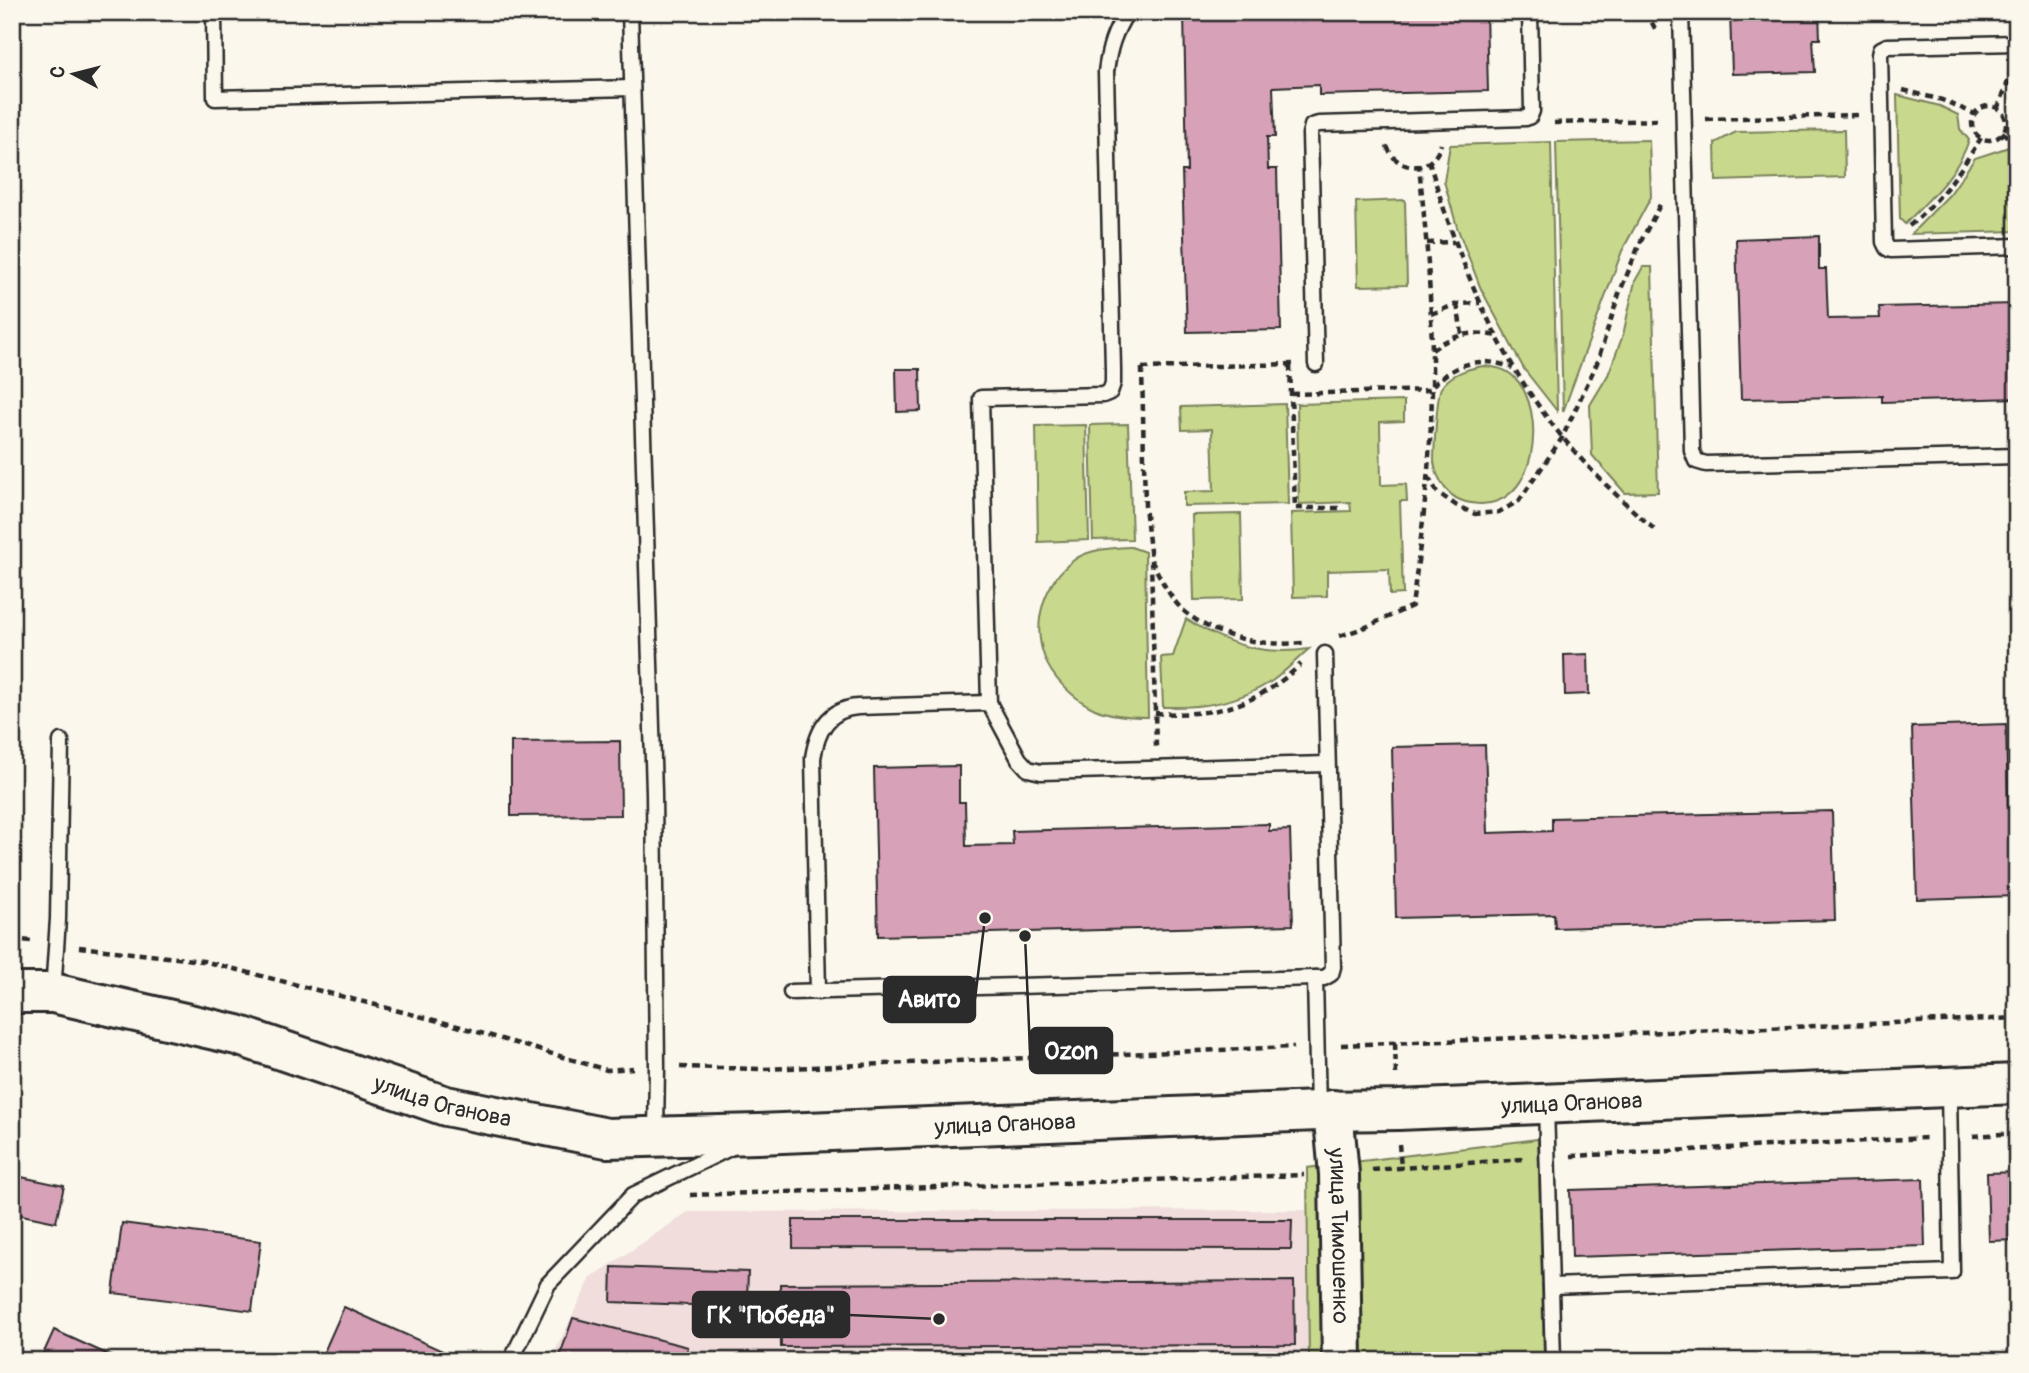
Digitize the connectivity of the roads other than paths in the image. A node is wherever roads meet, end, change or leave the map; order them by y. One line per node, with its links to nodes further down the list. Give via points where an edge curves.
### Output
1 (214, 12): 7 (lane, via 215,98)
2 (630, 12): 7 (lane)
3 (1127, 12): 12 (lane, via 1109,48 1105,72 1110,392 981,398)
4 (1530, 12): 9 (lane, via 1530,116 1312,126)
5 (1681, 12): 10 (lane, via 1692,451 1696,461)
6 (2015, 49): 8 (lane, via 1887,46 1880,54 1887,248)
7 (632, 88): 25 (lane, via 654,780)
8 (2017, 246)
9 (1316, 363)
10 (2017, 456)
11 (1325, 654): 14 (lane)
12 (989, 703): 14 (lane, via 1019,759 1028,769 1041,772); 17 (lane, via 847,708 829,719 821,731 813,758)
13 (61, 741): 19 (lane)
14 (1327, 764): 15 (lane, via 1333,967 1331,974)
15 (1315, 978): 17 (lane); 23 (lane, via 1316,1046)
16 (791, 992): 17 (lane)
17 (818, 992)
18 (12, 993): 19 (main road, улица Оганова)
19 (53, 993): 25 (main road, улица Оганова, via 237,1035 446,1106 607,1138)
20 (2017, 1084): 21 (main road, улица Оганова)
21 (1949, 1087): 22 (main road, улица Оганова); 26 (lane, via 1952,1272)
22 (1546, 1104): 23 (main road, улица Оганова); 26 (lane)
23 (1326, 1110): 24 (main road, улица Оганова); 28 (main road, улица Тимошенко, via 1339,1174)
24 (758, 1134): 25 (main road, улица Оганова); 27 (lane, via 633,1195 548,1284)
25 (656, 1137)
26 (1551, 1286): 29 (lane)
27 (511, 1361)
28 (1342, 1361)
29 (1553, 1361)

